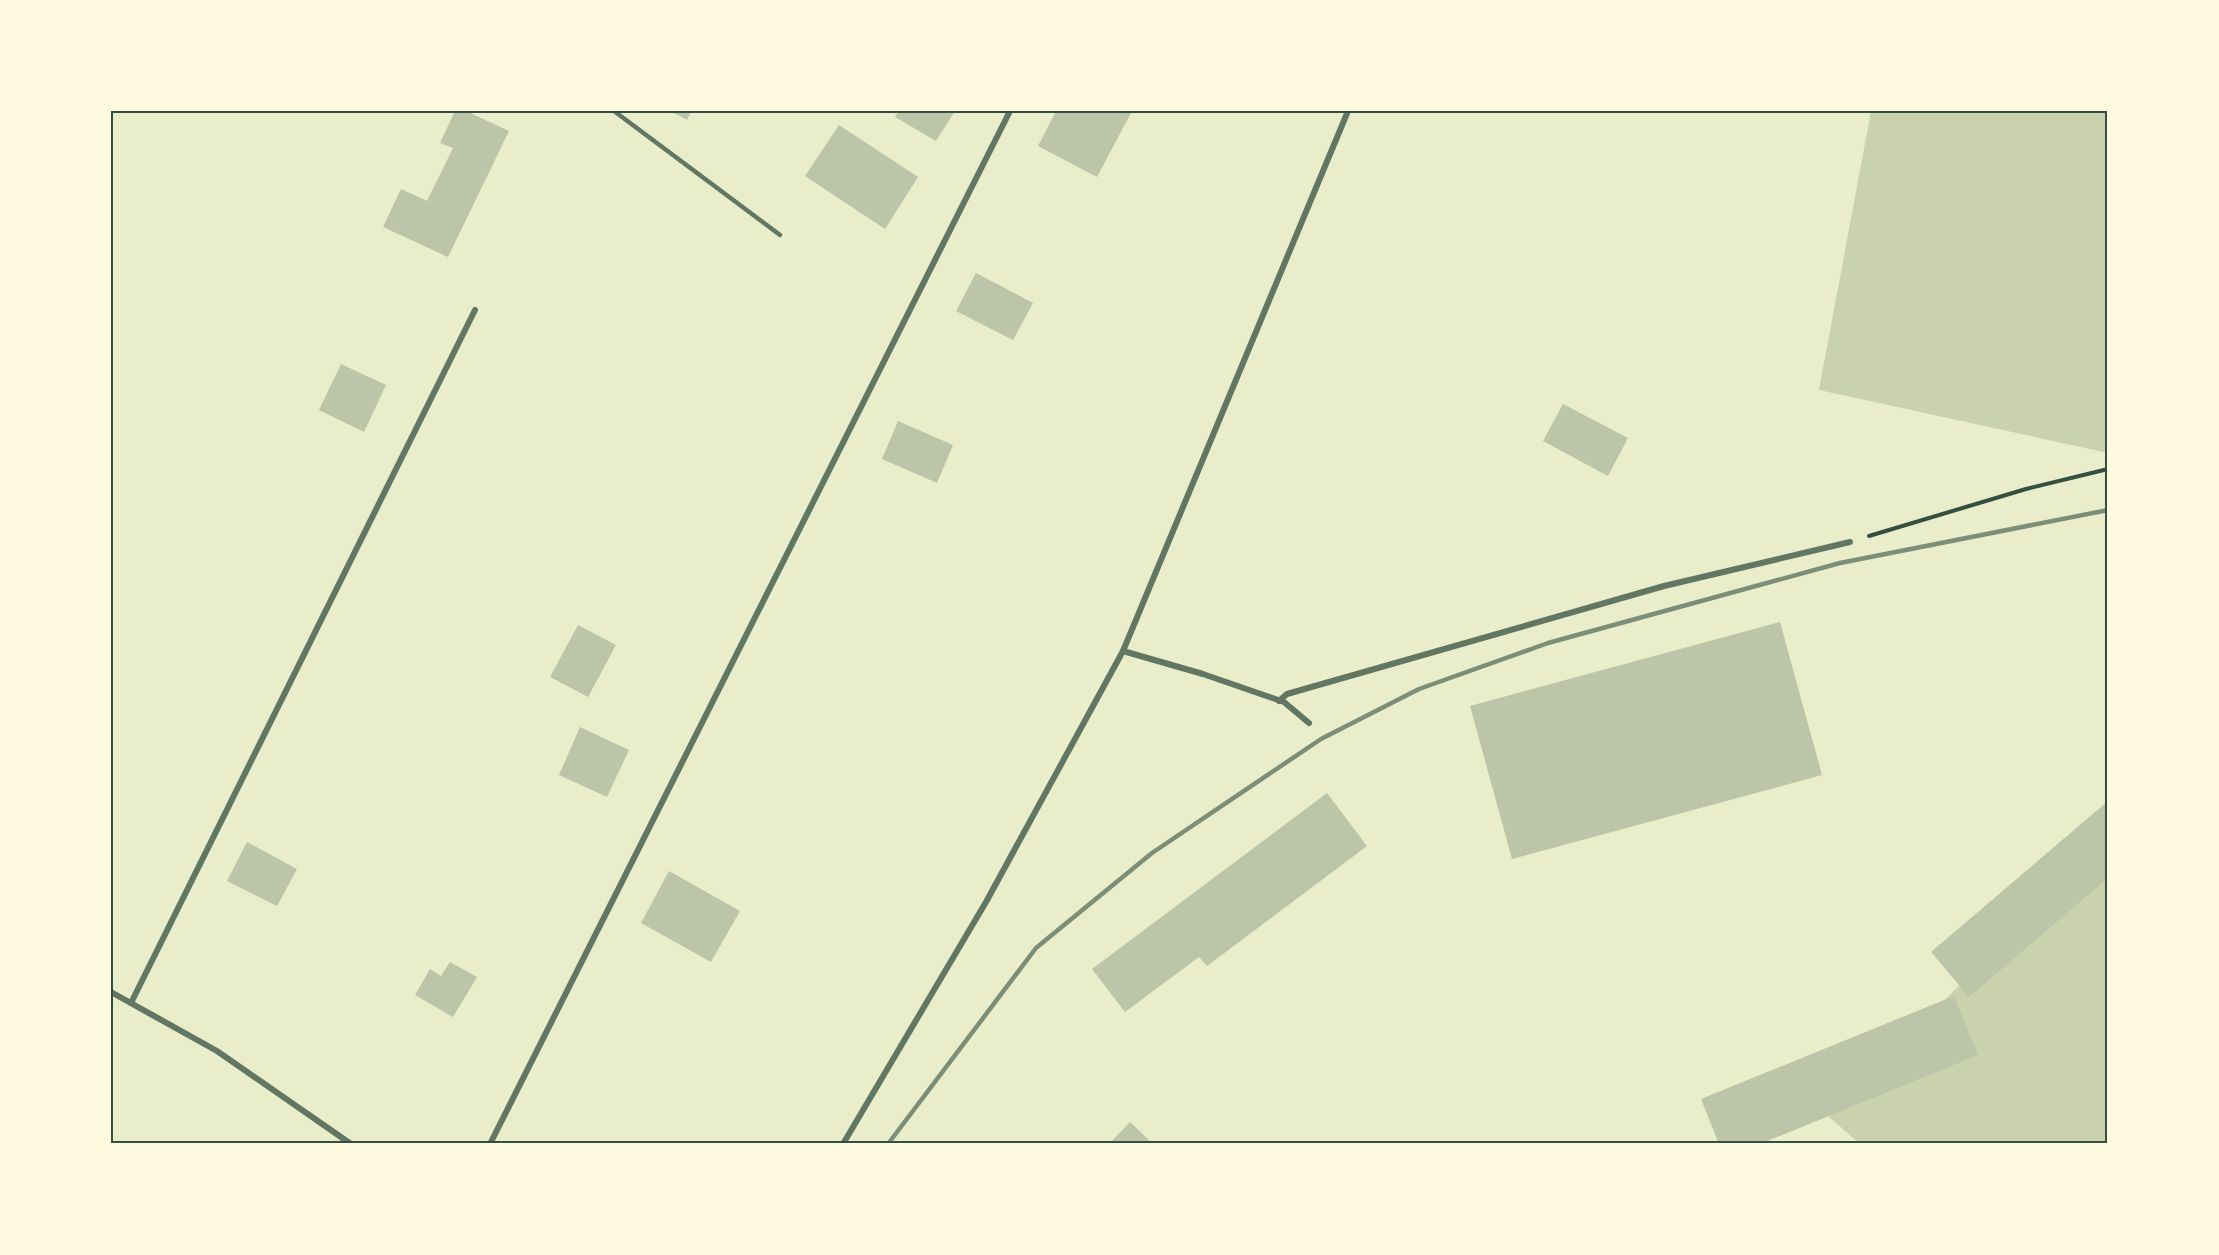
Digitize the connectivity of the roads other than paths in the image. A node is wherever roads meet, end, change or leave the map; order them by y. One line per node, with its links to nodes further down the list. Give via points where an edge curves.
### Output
1 (614, 111): 4 (lane)
2 (1010, 111): 13 (street)
3 (1348, 111): 7 (street)
4 (780, 235)
5 (475, 310): 11 (street)
6 (1850, 542): 8 (street, via 1664,586 1287,694)
7 (1123, 651): 8 (street); 14 (street, via 986,902)
8 (1279, 701): 9 (street)
9 (1309, 723)
10 (111, 992): 11 (street)
11 (130, 1003): 12 (street, via 217,1051)
12 (351, 1144)
13 (490, 1144)
14 (843, 1144)

